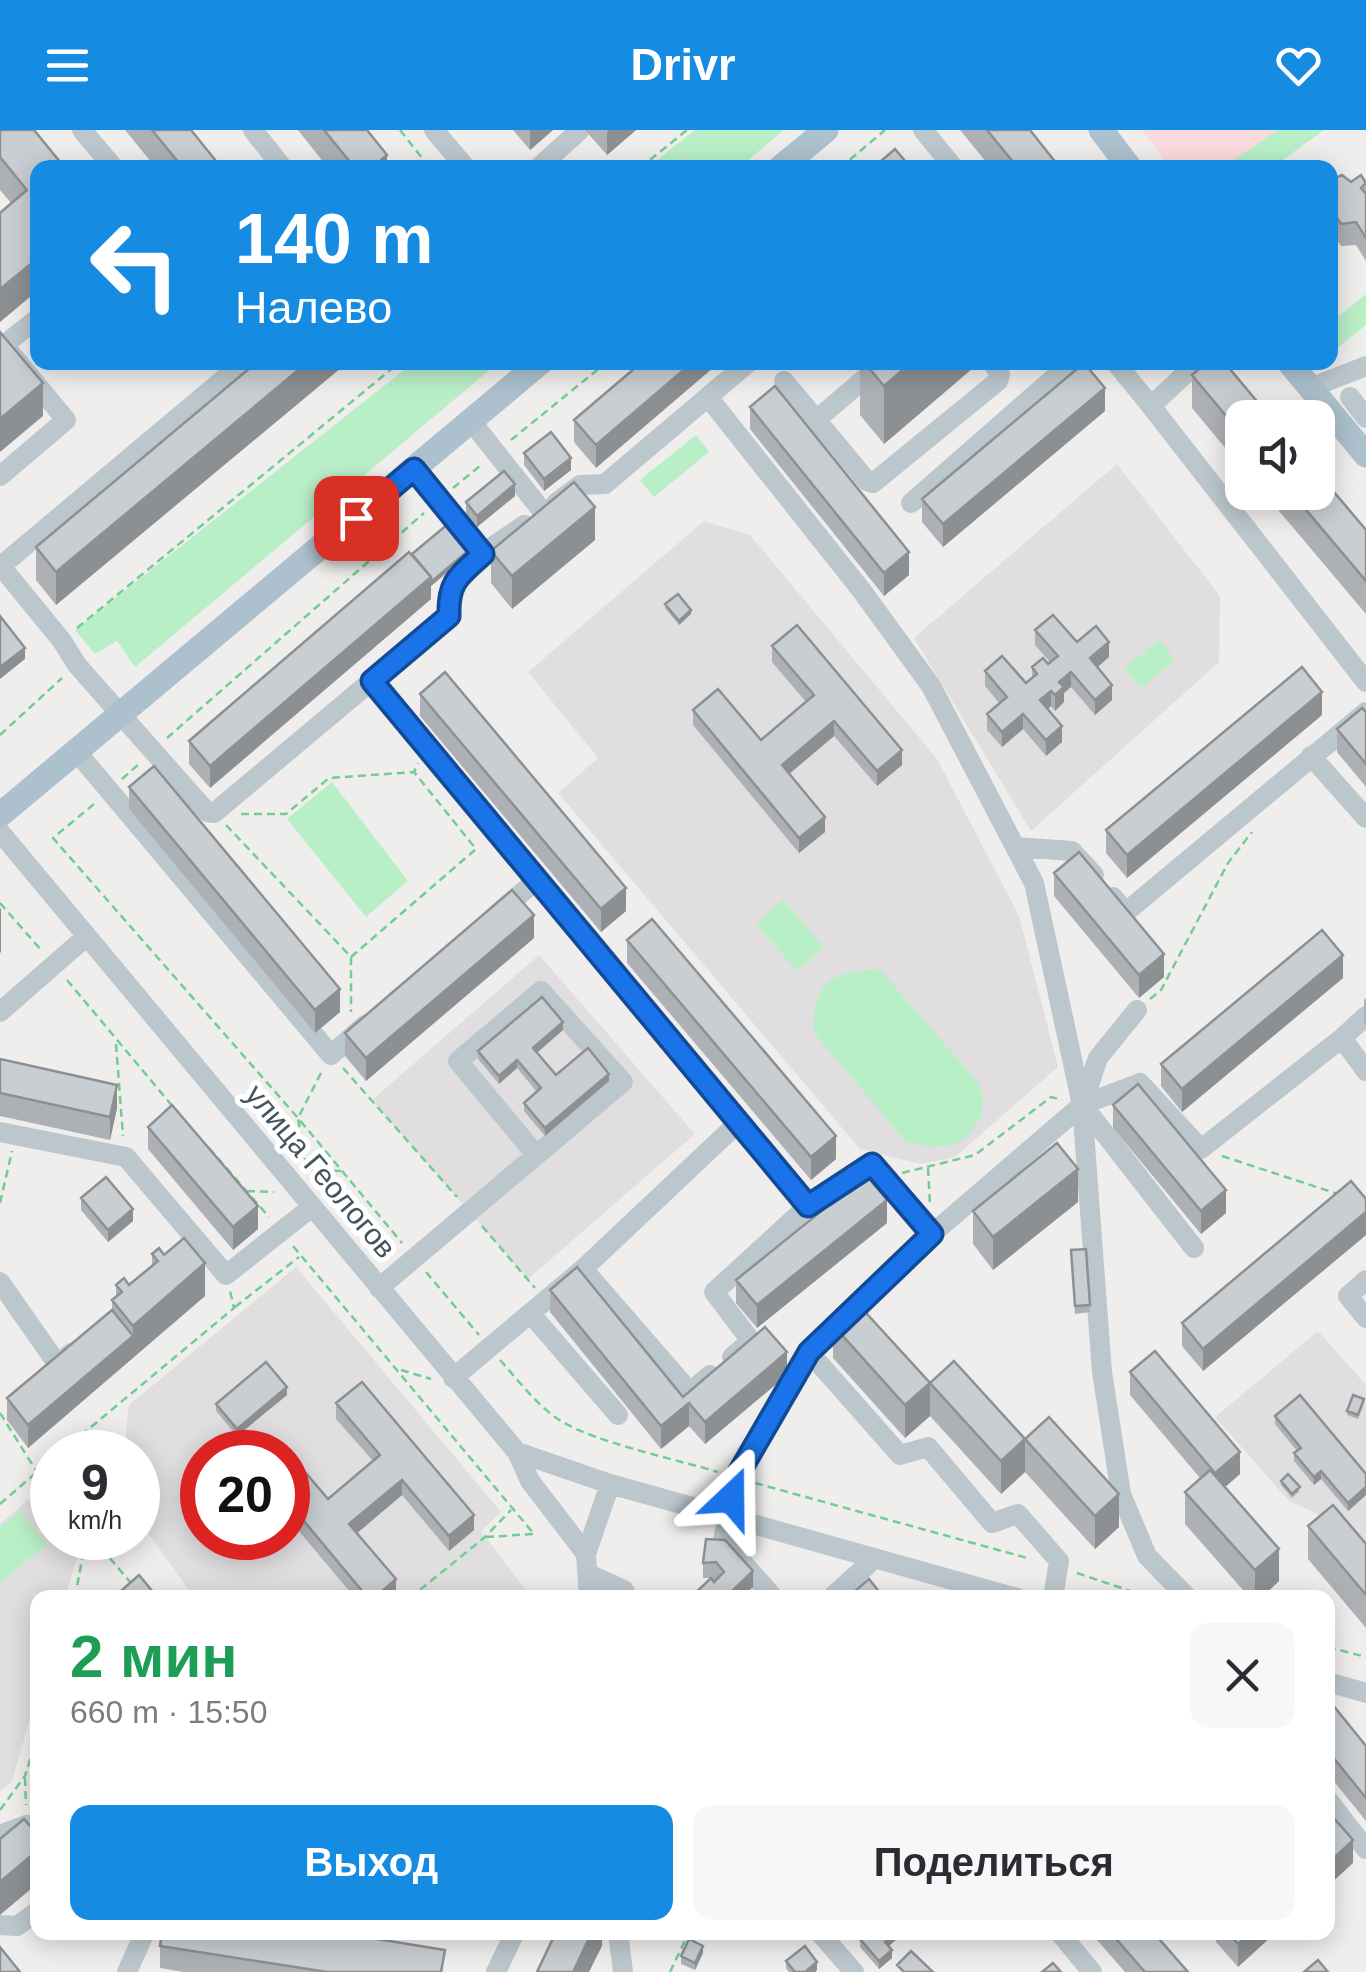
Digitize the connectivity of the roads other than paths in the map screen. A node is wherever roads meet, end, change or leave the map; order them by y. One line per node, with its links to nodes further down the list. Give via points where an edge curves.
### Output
1 (82, 130): 8 (street)
2 (253, 130): 9 (street)
3 (434, 130): 10 (street)
4 (580, 130): 11 (street)
5 (826, 130): 12 (main road)
6 (924, 130): 13 (street)
7 (1102, 130): 14 (main road)
8 (107, 160)
9 (277, 160)
10 (459, 160)
11 (547, 160)
12 (790, 160)
13 (948, 160)
14 (1124, 160)
15 (30, 324): 36 (street, via 4,345 66,420)
16 (1366, 366): 27 (street)
17 (234, 370): 40 (street)
18 (532, 370): 33 (main road)
19 (740, 370): 28 (street)
20 (875, 370): 32 (street)
21 (997, 370): 32 (street, via 998,380 873,483)
22 (1063, 370): 37 (street)
23 (1121, 370): 30 (street)
24 (1189, 370): 30 (street)
25 (1295, 370): 27 (main road)
26 (784, 381): 32 (street)
27 (1310, 388): 34 (main road)
28 (708, 397): 38 (street, via 605,484 580,486); 50 (street, via 931,686)
29 (1350, 397): 31 (street)
30 (1150, 406): 42 (street)
31 (1366, 418)
32 (816, 420)
33 (471, 421): 35 (main road); 38 (street)
34 (1366, 454)
35 (414, 469): 39 (street); 44 (main road)
36 (0, 476)
37 (911, 503)
38 (543, 512): 39 (street)
39 (483, 554): 41 (street, via 453,582 449,616)
40 (0, 566): 44 (street)
41 (372, 681): 44 (street, via 214,814); 51 (street)
42 (1366, 682)
43 (1366, 712): 46 (street)
44 (121, 714): 45 (main road)
45 (76, 752): 47 (main road); 56 (street, via 330,1055)
46 (1311, 756): 48 (street); 50 (street, via 1126,912 1072,851)
47 (0, 814)
48 (1366, 818)
49 (0, 832): 53 (street, улица Геологов)
50 (1015, 847): 60 (street, via 1034,883)
51 (538, 879): 52 (street); 61 (street)
52 (481, 927)
53 (87, 936): 55 (street); 65 (street, улица Геологов)
54 (1137, 1010): 60 (street, via 1098,1058)
55 (0, 1012)
56 (380, 1012)
57 (1366, 1016): 58 (street)
58 (1342, 1038): 59 (street); 60 (street, via 1200,1149 1140,1083)
59 (1366, 1072)
60 (1082, 1105): 66 (street); 67 (street); 89 (street, via 1102,1372 1121,1494 1148,1556)
61 (738, 1122): 64 (street); 68 (street)
62 (8, 1134): 65 (street, via 126,1157 191,1248 226,1275)
63 (536, 1155): 63 (street, via 624,1082 542,992 458,1061); 71 (street)
64 (808, 1206): 66 (street, via 872,1164); 68 (street, via 714,1292 751,1341 690,1392)
65 (312, 1207): 71 (street, улица Геологов)
66 (932, 1234): 75 (street)
67 (1194, 1248)
68 (583, 1269): 72 (street)
69 (1366, 1280): 73 (street, via 1348,1296)
70 (0, 1282): 74 (street, via 51,1371)
71 (379, 1288): 76 (street, улица Геологов)
72 (539, 1307): 76 (street); 77 (street)
73 (1366, 1318)
74 (86, 1340)
75 (809, 1352): 80 (street, via 736,1478); 88 (street, via 900,1455 928,1447 992,1523 1018,1514 1059,1562)
76 (444, 1379): 78 (street, улица Геологов)
77 (618, 1416)
78 (517, 1452): 79 (street); 82 (street, улица Геологов)
79 (610, 1484): 80 (street); 82 (street)
80 (727, 1517): 81 (street); 85 (street, via 723,1540)
81 (875, 1558): 86 (street); 87 (street)
82 (587, 1564): 83 (street); 84 (street)
83 (589, 1590)
84 (624, 1590)
85 (767, 1590)
86 (839, 1590)
87 (989, 1590)
88 (1054, 1590)
89 (1180, 1590)
90 (1335, 1684): 91 (street)
91 (1366, 1693)
92 (1335, 1826): 95 (street)
93 (30, 1832): 94 (street)
94 (0, 1836)
95 (1366, 1849)
96 (30, 1917): 97 (street, via 17,1926)
97 (0, 1926)
98 (141, 1940): 103 (street)
99 (511, 1940): 104 (street)
100 (619, 1940): 105 (street)
101 (826, 1940): 106 (street)
102 (1066, 1940): 107 (street)
103 (127, 1972)
104 (496, 1972)
105 (624, 1972)
106 (854, 1972)
107 (1092, 1972)

